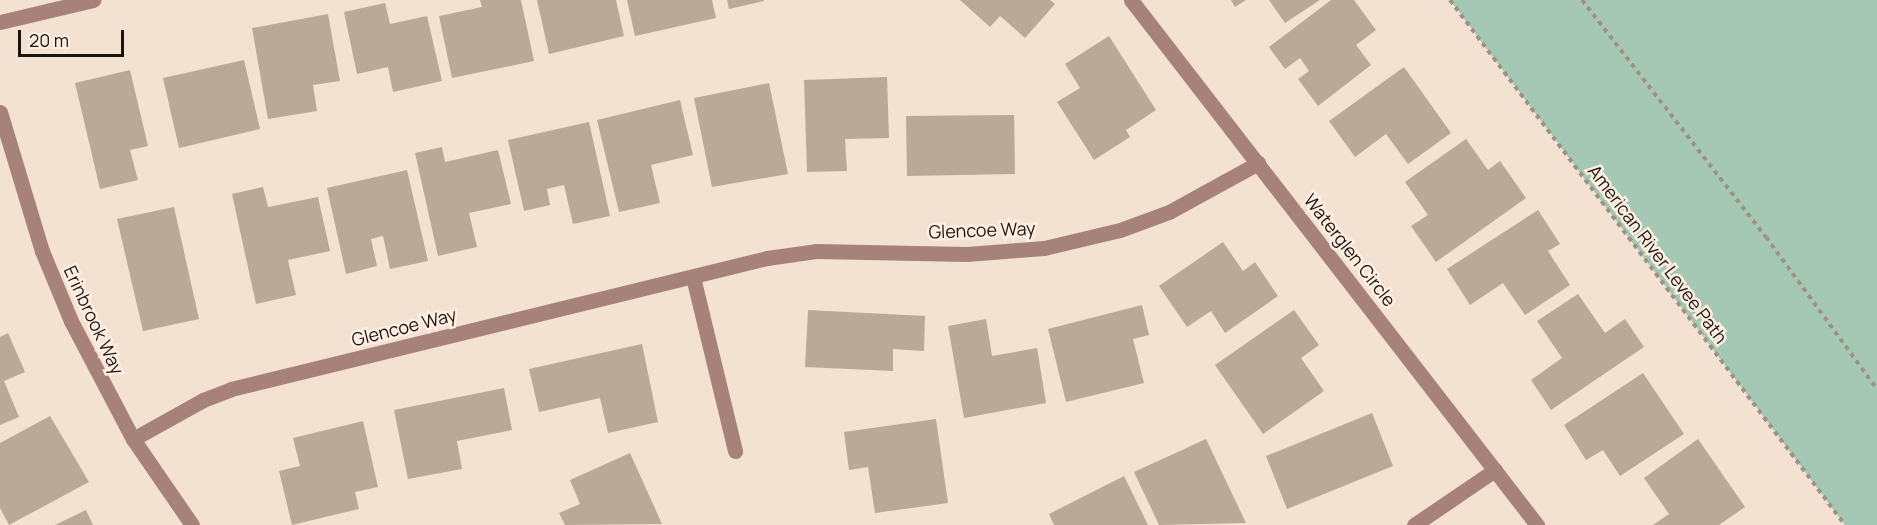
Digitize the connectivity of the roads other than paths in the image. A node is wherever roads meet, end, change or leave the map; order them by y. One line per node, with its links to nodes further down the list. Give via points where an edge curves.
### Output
1 (93, 0): 3 (street)
2 (1131, 0): 5 (street, Waterglen Circle)
3 (0, 22)
4 (0, 112): 7 (street, Erinbrook Way, via 46,261 71,321)
5 (1258, 163): 6 (street, Glencoe Way, via 1168,212 1120,230 1044,248 967,254 816,251); 9 (street, Waterglen Circle)
6 (693, 277): 7 (street, Glencoe Way, via 231,389); 8 (street)
7 (133, 439): 10 (street, Erinbrook Way)
8 (735, 451)
9 (1495, 470): 11 (street); 12 (street, Waterglen Circle)
10 (192, 525)
11 (1413, 525)
12 (1537, 525)

